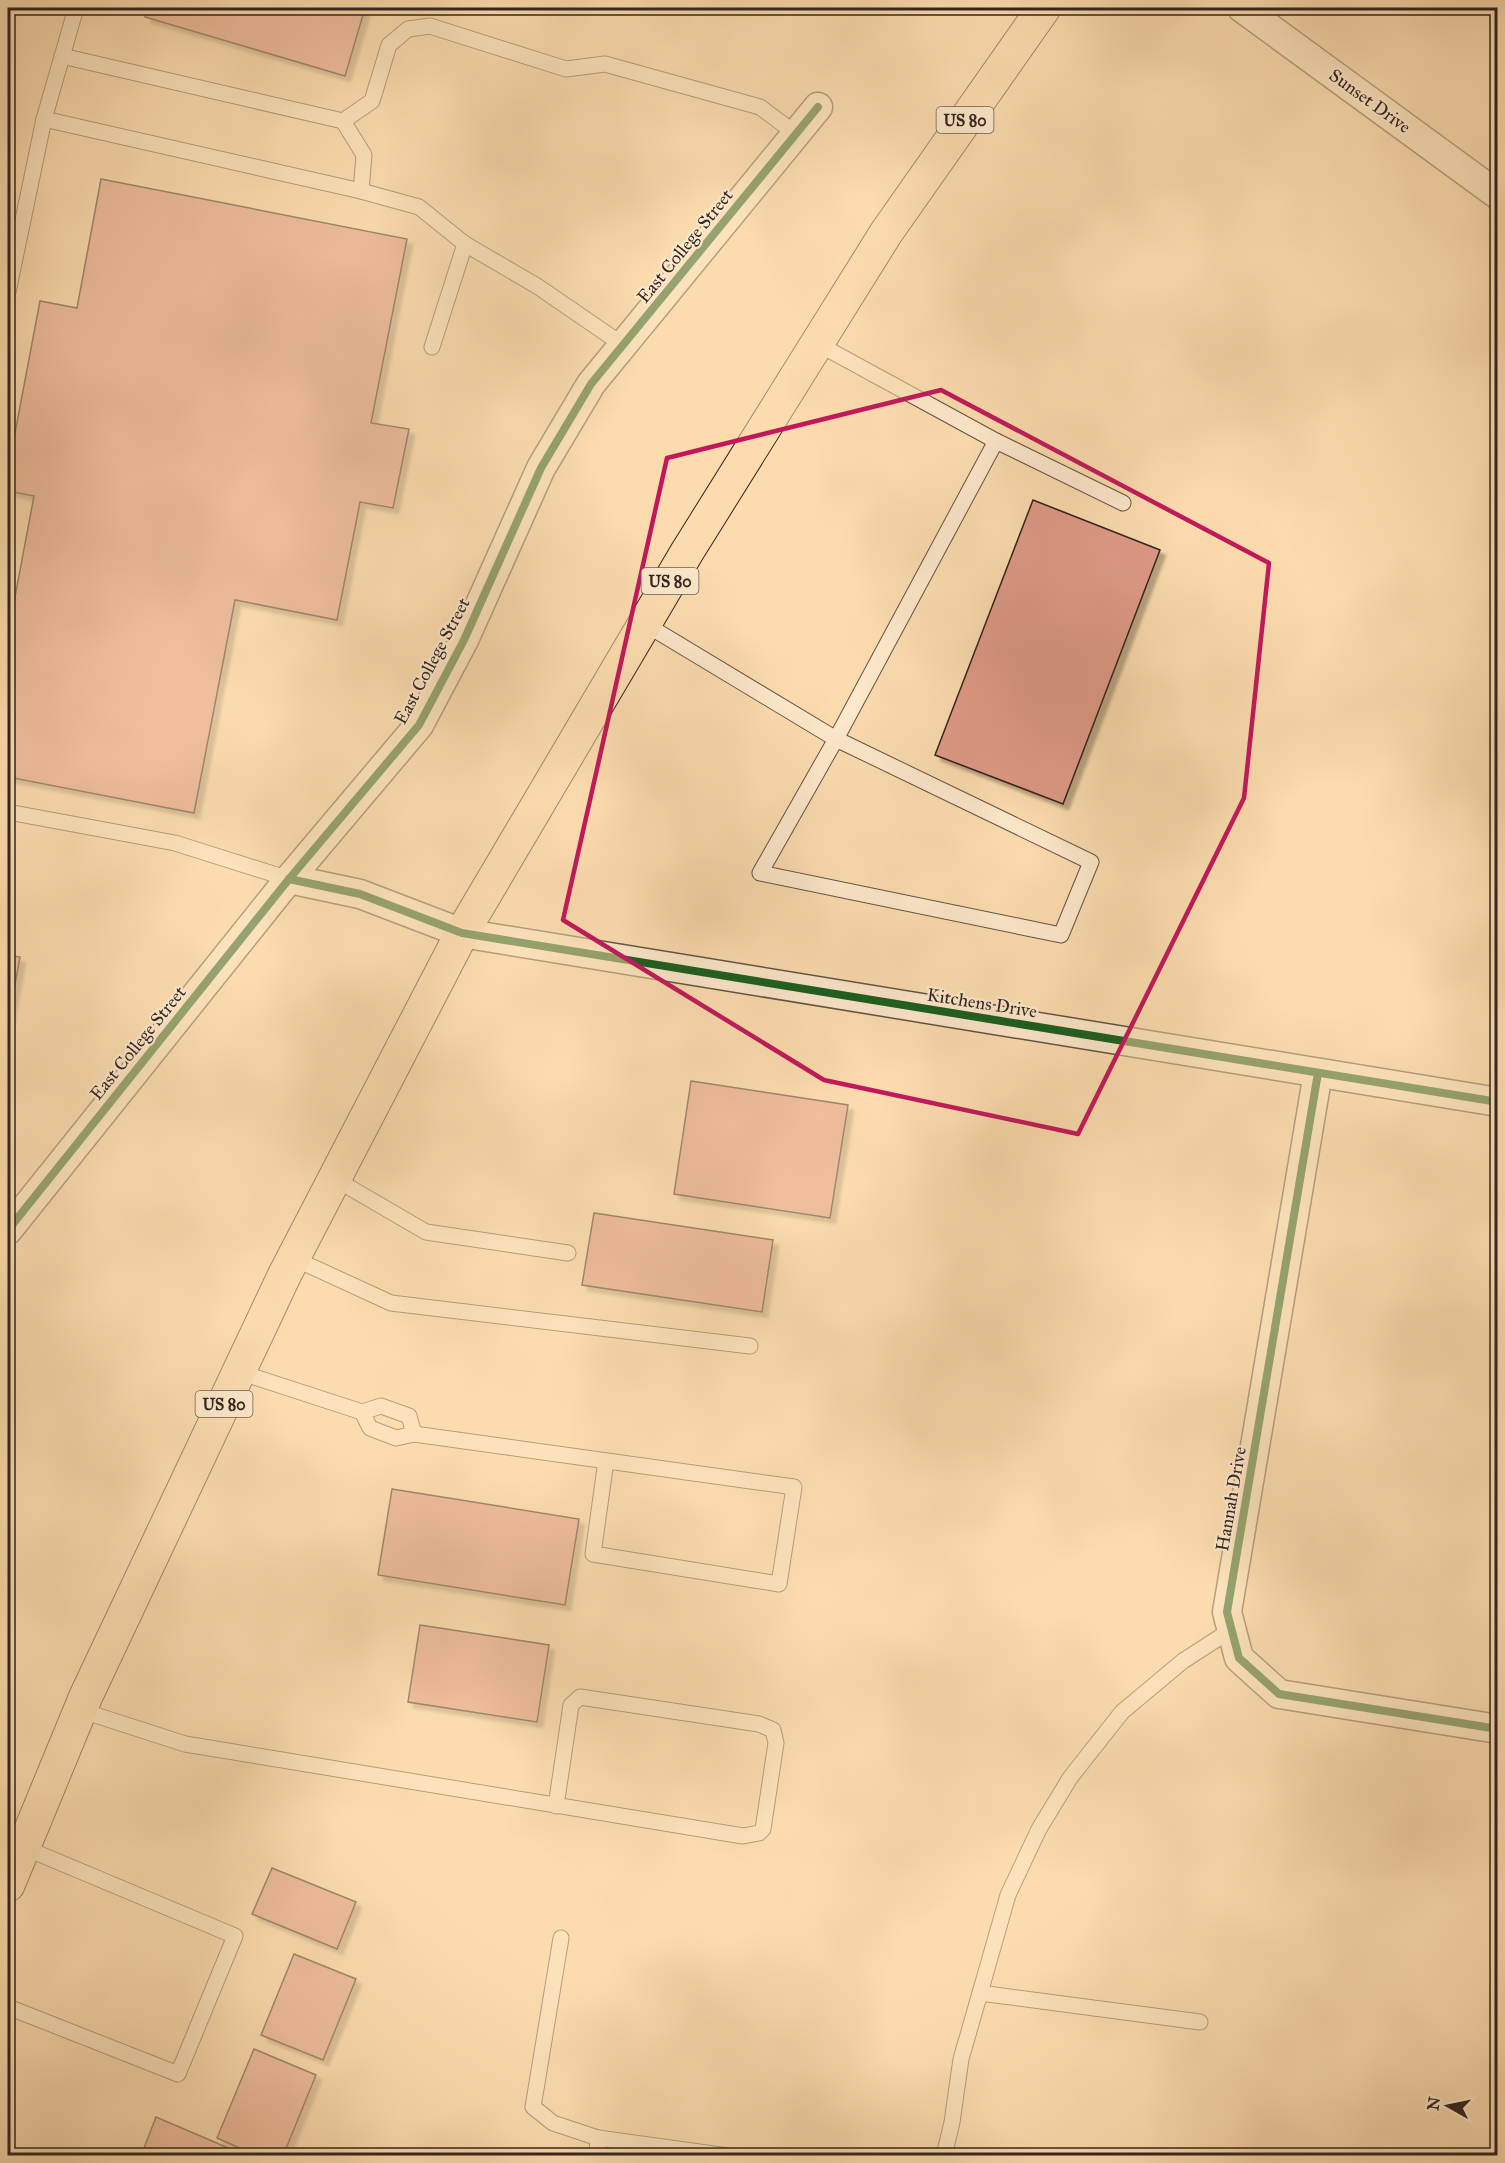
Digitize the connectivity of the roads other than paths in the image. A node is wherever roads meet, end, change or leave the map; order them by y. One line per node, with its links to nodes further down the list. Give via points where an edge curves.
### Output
1 (76, 8): 4 (lane)
2 (1044, 8): 13 (main road, US 80, via 886,233)
3 (1242, 8): 10 (street, Sunset Drive)
4 (62, 56): 6 (lane); 7 (lane)
5 (818, 107): 8 (street, East College Street)
6 (44, 119): 9 (lane); 12 (lane)
7 (343, 121): 8 (lane, via 372,101 389,45 408,29 430,26 567,69 604,64 760,106); 9 (lane, via 364,155)
8 (796, 134): 14 (street, East College Street)
9 (361, 191): 11 (lane, via 418,207)
10 (1497, 195)
11 (465, 244): 14 (lane, via 537,286); 15 (lane)
12 (8, 292)
13 (818, 344): 16 (lane); 18 (main road, US 80)
14 (623, 345): 21 (street, East College Street, via 591,384 541,468 464,640 419,724)
15 (432, 347)
16 (996, 441): 17 (lane); 19 (lane)
17 (1123, 503)
18 (645, 624): 19 (lane); 22 (main road, US 80)
19 (836, 739): 19 (lane, via 760,873 1061,935 1091,861)
20 (8, 812): 21 (lane, via 175,843)
21 (289, 879): 22 (street, Kitchens Drive, via 360,894); 26 (street, East College Street)
22 (462, 933): 23 (street, Kitchens Drive); 25 (main road, US 80)
23 (1318, 1073): 24 (street, Kitchens Drive); 34 (street, Hannah Drive, via 1227,1612)
24 (1497, 1102)
25 (335, 1179): 27 (lane, via 426,1232); 28 (main road, US 80)
26 (8, 1230)
27 (568, 1253)
28 (293, 1258): 29 (lane, via 391,1303); 30 (main road, US 80)
29 (750, 1346)
30 (239, 1372): 31 (lane); 35 (main road, US 80)
31 (362, 1412): 32 (lane, via 370,1428 396,1438); 32 (lane, via 381,1406 409,1416)
32 (414, 1434): 33 (lane)
33 (606, 1461): 33 (lane, via 794,1487 779,1584 592,1554)
34 (1231, 1630): 36 (street, Hannah Drive, via 1239,1658 1279,1694); 41 (lane, via 1183,1661 1122,1712 1070,1778 1039,1828 1008,1895)
35 (80, 1710): 37 (lane, via 185,1743); 38 (main road, US 80)
36 (1497, 1729)
37 (556, 1806): 37 (lane, via 743,1836 759,1833 763,1829 776,1743 773,1730 759,1724 580,1698 571,1705)
38 (23, 1847): 39 (main road, US 80); 42 (lane, via 235,1936 178,2074)
39 (8, 1885)
40 (561, 1938): 44 (lane, via 533,2107 553,2123)
41 (980, 1993): 43 (lane); 47 (lane, via 961,2059)
42 (8, 2007)
43 (1200, 2022)
44 (598, 2138): 45 (lane); 46 (lane)
45 (597, 2156)
46 (728, 2156)
47 (944, 2156)

